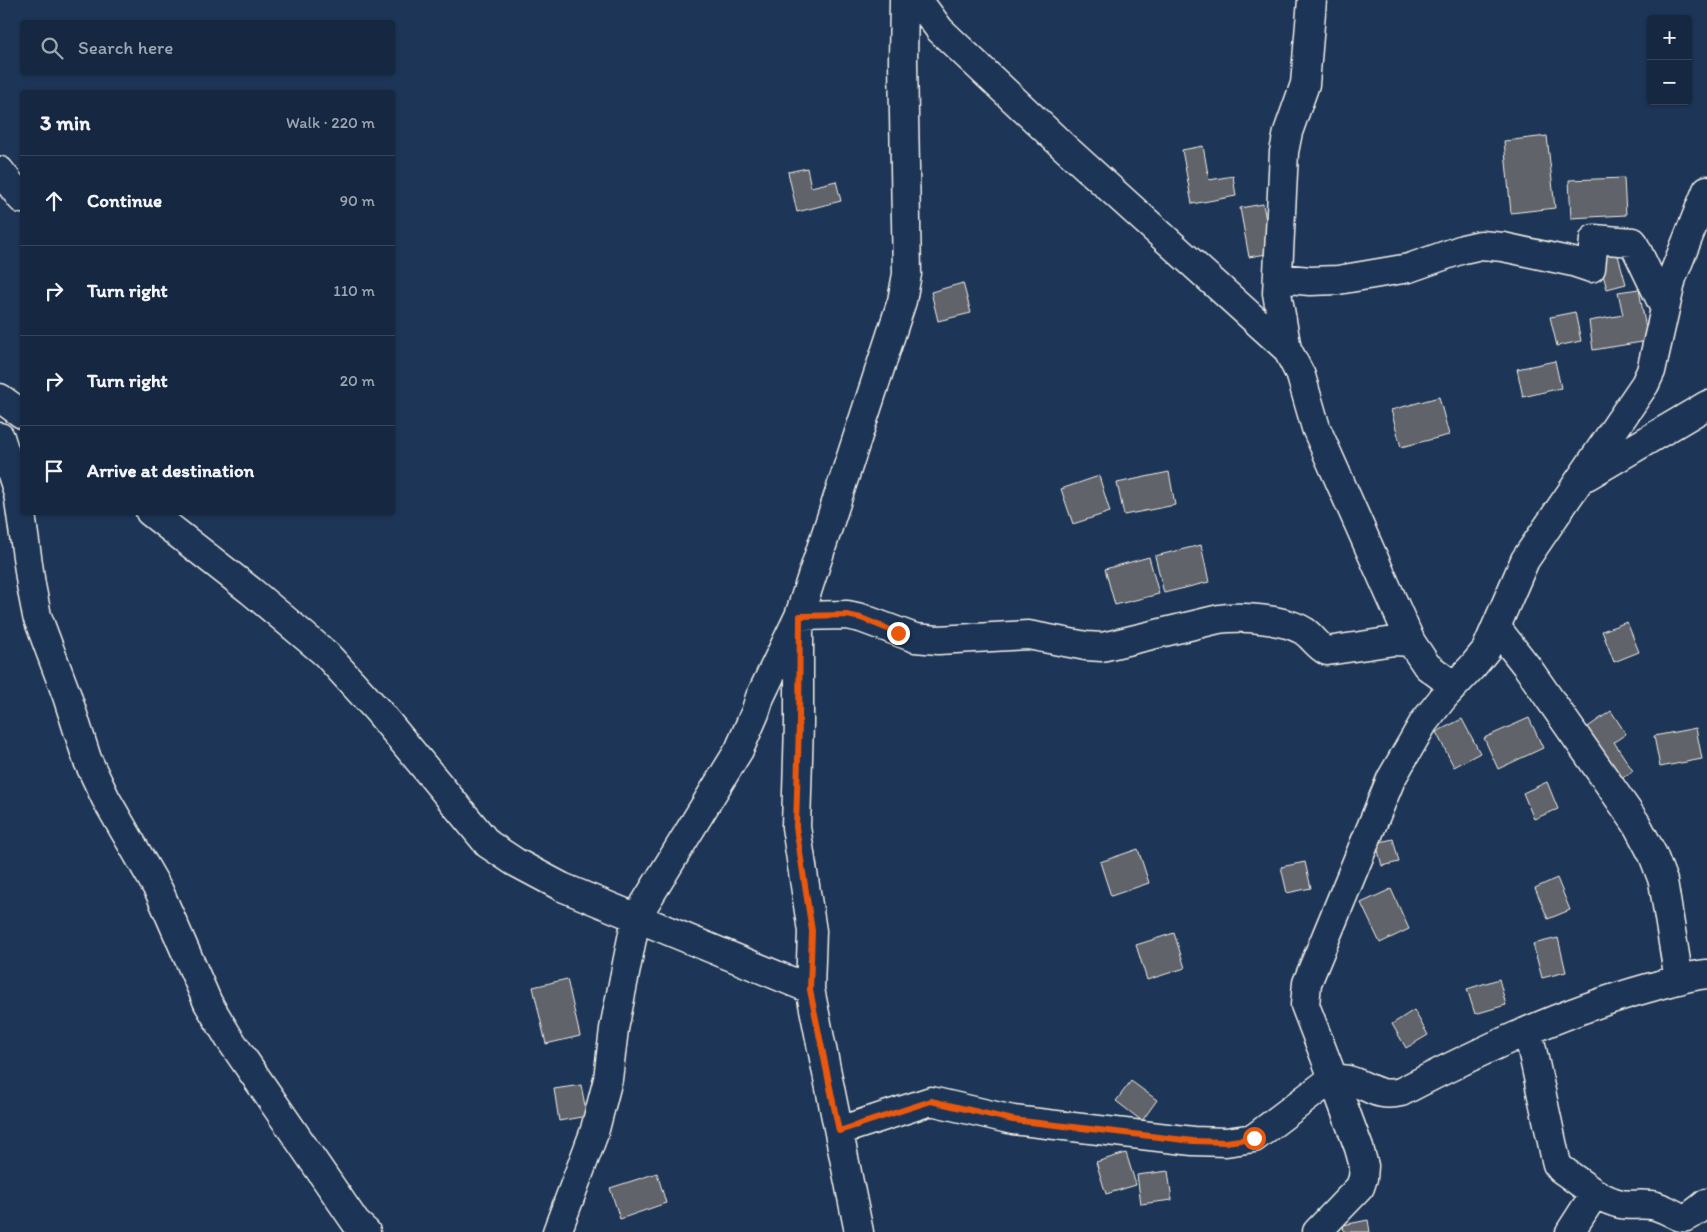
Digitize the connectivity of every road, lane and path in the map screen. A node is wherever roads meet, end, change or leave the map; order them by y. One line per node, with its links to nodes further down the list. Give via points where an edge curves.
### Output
1 (904, 0): 18 (street, via 907,274 902,301)
2 (918, 0): 9 (street, via 940,30)
3 (1312, 0): 7 (street, via 1304,84 1284,152)
4 (0, 171): 6 (street)
5 (1707, 190): 8 (street, via 1672,278)
6 (20, 196)
7 (1278, 278): 8 (street, via 1338,280 1408,268 1481,245 1504,247 1591,268 1594,239 1634,242); 9 (street, via 1277,293)
8 (1664, 308): 14 (street, via 1651,371)
9 (1286, 349): 20 (street, via 1301,376 1316,428)
10 (0, 398): 12 (street)
11 (1707, 405): 14 (street)
12 (20, 413)
13 (0, 437): 15 (street)
14 (1581, 479): 19 (street, via 1525,560)
15 (20, 507)
16 (21, 515): 31 (street, via 37,616 87,760 158,891 208,1003)
17 (154, 515): 22 (street, via 326,654 378,711 488,844 562,887)
18 (800, 616): 20 (street, via 847,615 915,638 938,640 1028,635 1102,647 1219,618 1236,617 1292,625 1306,632 1319,648 1327,651); 22 (street, via 760,697 739,750); 25 (street, via 796,827 812,931)
19 (1496, 627): 21 (street, via 1486,650); 24 (street, via 1630,815 1653,855 1664,881)
20 (1411, 642): 21 (street, via 1427,666)
21 (1454, 686): 27 (street, via 1424,722 1391,779 1307,983 1305,1005)
22 (636, 918): 25 (street); 32 (street, via 614,1029 608,1080 594,1133)
23 (1707, 974): 24 (street)
24 (1679, 980): 26 (street, via 1623,995)
25 (810, 990): 28 (street)
26 (1528, 1031): 27 (street, via 1390,1095 1348,1080); 29 (street, via 1557,1164)
27 (1332, 1078): 28 (street, via 1254,1138 1226,1142 1013,1120 931,1101); 34 (street, via 1359,1148 1364,1178)
28 (839, 1131): 33 (street)
29 (1595, 1193): 30 (street, via 1624,1204 1655,1206 1682,1218 1690,1217); 35 (street)
30 (1707, 1203)
31 (360, 1229)
32 (558, 1232)
33 (858, 1232)
34 (1318, 1232)
35 (1570, 1232)

